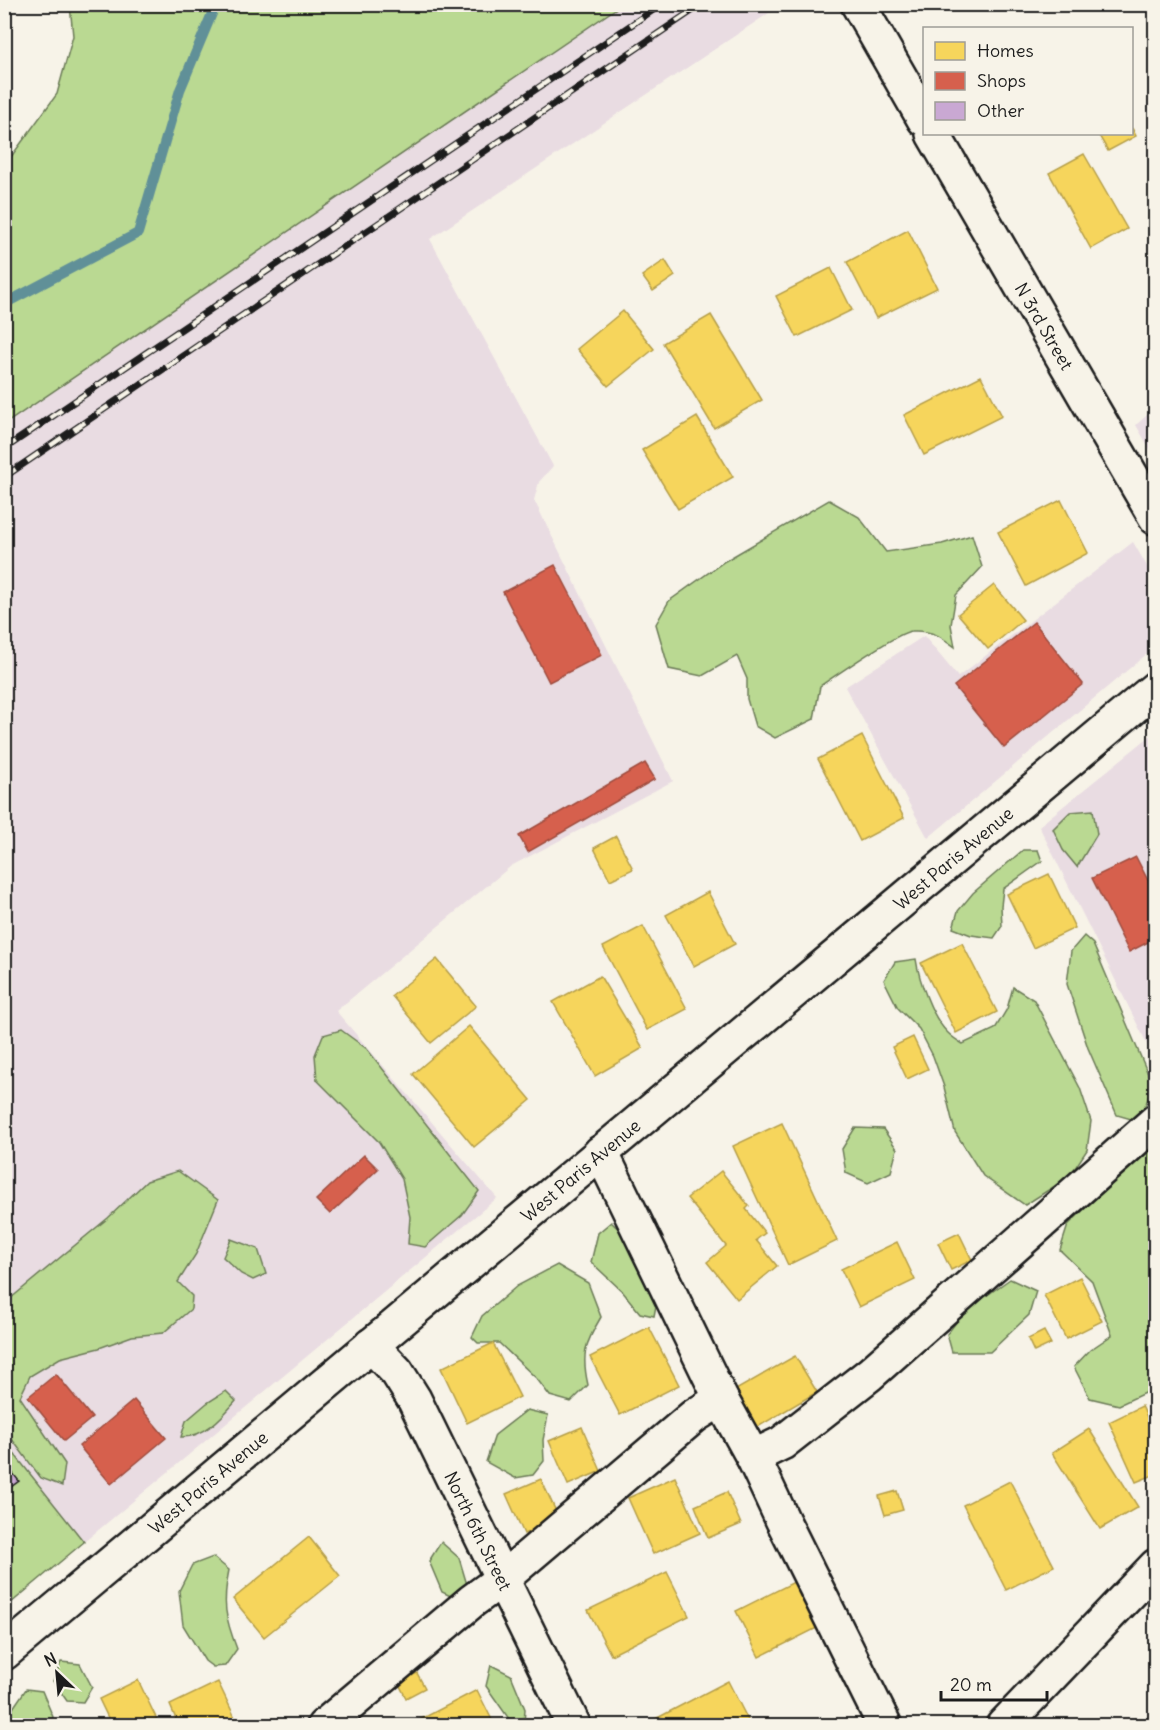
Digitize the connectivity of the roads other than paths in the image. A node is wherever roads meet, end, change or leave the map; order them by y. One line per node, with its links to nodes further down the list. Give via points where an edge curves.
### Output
1 (858, 4): 2 (main road)
2 (923, 117)
3 (934, 135): 4 (main road, N 3rd Street)
4 (1155, 518)
5 (1155, 688): 7 (main road, West Paris Avenue)
6 (1155, 1121): 10 (main road, via 870,1374 782,1443)
7 (601, 1152): 8 (main road, West Paris Avenue); 9 (main road)
8 (371, 1345): 11 (main road, North 6th Street, via 397,1372 414,1399); 13 (main road, West Paris Avenue)
9 (722, 1401): 10 (main road); 11 (main road, via 694,1416)
10 (753, 1457): 16 (main road)
11 (502, 1578): 14 (main road); 15 (main road, North 6th Street)
12 (1151, 1581): 17 (main road)
13 (4, 1653)
14 (324, 1725)
15 (574, 1725)
16 (885, 1725)
17 (1003, 1725)

